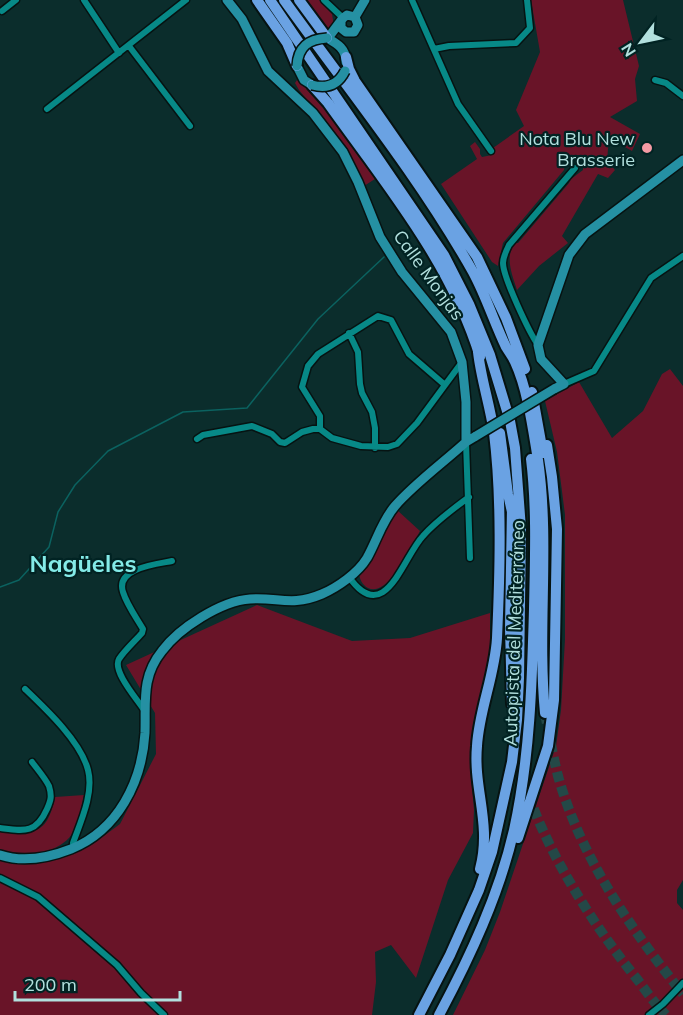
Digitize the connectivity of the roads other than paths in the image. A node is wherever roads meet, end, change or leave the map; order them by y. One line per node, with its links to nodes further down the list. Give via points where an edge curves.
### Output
1 (16, 0): 13 (street)
2 (84, 0): 21 (street)
3 (186, 0): 19 (street)
4 (227, 0): 25 (street, Calle Monjas, via 242,19 268,71)
5 (256, 0): 23 (highway, via 287,43)
6 (270, 0): 41 (highway, via 444,255 486,345)
7 (284, 0): 36 (highway, via 447,230 484,293)
8 (299, 0): 17 (highway)
9 (324, 0): 15 (street)
10 (365, 0): 14 (street)
11 (412, 0): 20 (street)
12 (527, 0): 20 (street, via 530,28 516,43)
13 (2, 11)
14 (355, 17): 15 (street); 16 (street, via 357,29)
15 (342, 19): 16 (street, via 341,28); 17 (street)
16 (346, 32): 18 (street)
17 (328, 38): 18 (street); 23 (street, bridge, via 308,42 301,49)
18 (339, 45): 22 (street)
19 (129, 46): 21 (street); 29 (street)
20 (434, 49): 30 (street, via 458,104)
21 (119, 53): 28 (street)
22 (346, 57): 26 (street, bridge, via 342,77 326,87); 42 (highway, via 355,81 450,215 489,278 522,359)
23 (298, 69): 25 (street); 26 (street)
24 (655, 80): 27 (street)
25 (284, 84): 38 (street, Calle Monjas, via 343,152 380,237 402,272 451,332)
26 (312, 85): 37 (highway, via 423,238 451,288)
27 (683, 96)
28 (47, 109)
29 (190, 126)
30 (491, 151)
31 (683, 160): 35 (street, via 585,234 569,255)
32 (575, 168): 35 (street, via 504,255 506,277)
33 (683, 256): 40 (street, via 651,278 594,371)
34 (349, 333): 39 (street, via 378,316 388,318 409,354); 43 (street, via 318,354 303,377 302,387 320,416); 46 (street, via 358,352 362,393 372,412)
35 (538, 345): 40 (street, via 541,359)
36 (506, 346): 49 (highway, via 516,363 533,432); 63 (highway, Autopista del Mediterráneo, via 531,462 535,544 532,678 521,797)
37 (478, 352): 48 (highway, via 499,428); 62 (highway, via 494,431 498,596 495,655 477,744 485,835)
38 (462, 362): 39 (street); 45 (street, Calle Monjas)
39 (445, 386): 46 (street, via 398,444)
40 (559, 387): 45 (street, bridge)
41 (503, 402): 48 (highway); 56 (highway, Autopista del Mediterráneo, via 513,439 521,529)
42 (537, 412): 49 (highway, via 548,518); 63 (highway, via 548,453 557,529 554,711 548,746 501,889)
43 (320, 429): 44 (street, via 302,432 285,443 252,426); 46 (street, via 332,438)
44 (197, 439)
45 (466, 442): 47 (street); 52 (street, via 397,503 366,559)
46 (375, 448)
47 (469, 497): 50 (street); 52 (street, via 422,537 392,586 383,592 367,594)
48 (512, 512): 56 (highway, via 510,669)
49 (543, 534): 55 (highway)
50 (470, 558)
51 (172, 561): 54 (street, via 142,566 123,580 122,589 143,629 117,666)
52 (349, 577): 54 (street, via 312,598 292,602 250,599 203,617 177,635 151,667)
53 (25, 689): 59 (street, via 82,753 89,771 88,792)
54 (145, 711): 59 (street, via 143,757 126,801 111,822)
55 (545, 713)
56 (515, 719): 62 (highway, Autopista del Mediterráneo, via 502,812)
57 (33, 762): 58 (street, via 52,798 43,820 30,829)
58 (0, 828)
59 (74, 848): 60 (street, via 33,859)
60 (0, 855)
61 (0, 878): 65 (street, via 39,897 117,965)
62 (474, 900): 66 (highway, Autopista del Mediterráneo)
63 (492, 901): 67 (highway, Autopista del Mediterráneo)
64 (683, 982): 68 (street)
65 (164, 1015)
66 (420, 1015)
67 (439, 1015)
68 (649, 1015)

